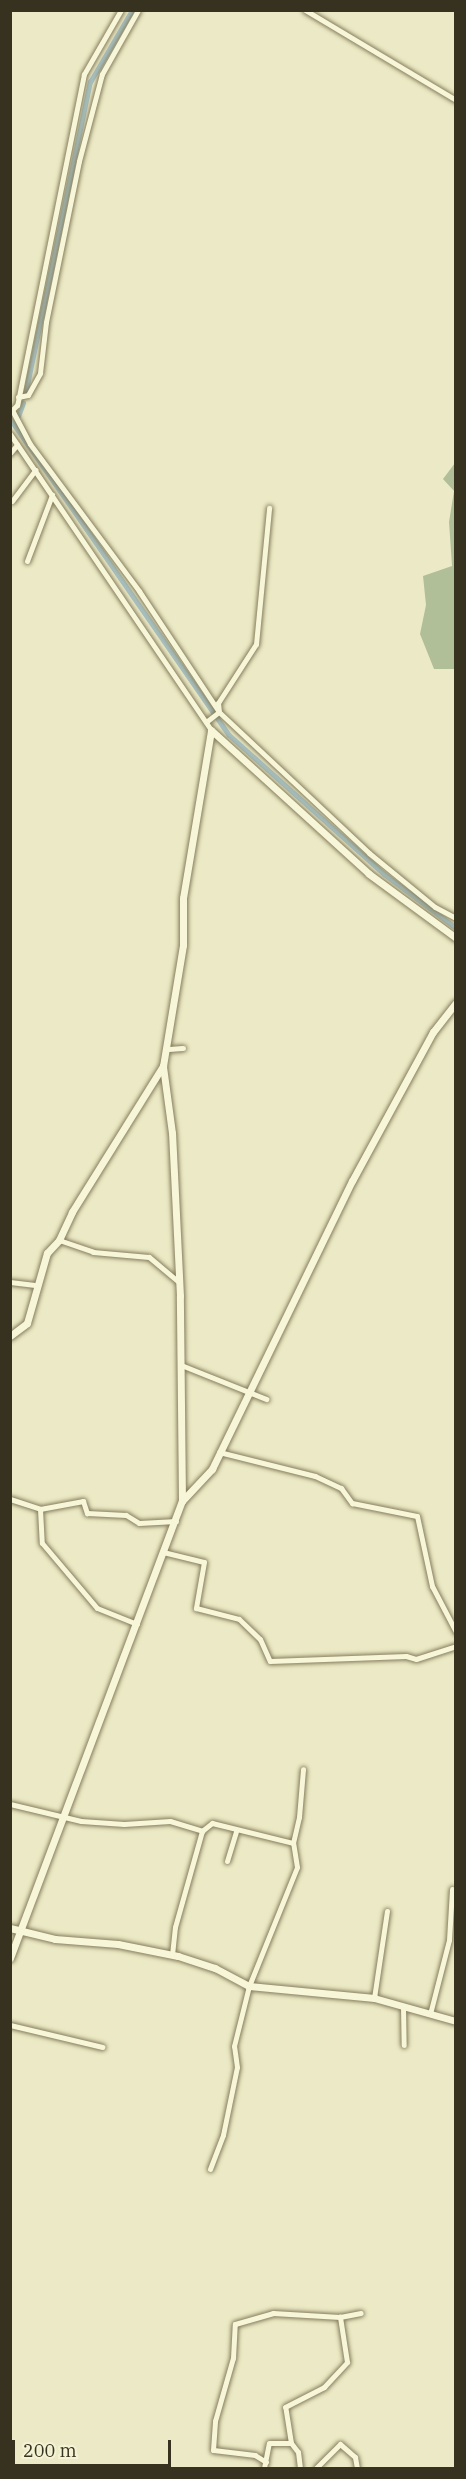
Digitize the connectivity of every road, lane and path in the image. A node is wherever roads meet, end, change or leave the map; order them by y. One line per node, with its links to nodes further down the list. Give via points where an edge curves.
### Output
1 (121, 10): 5 (street, via 84,74)
2 (138, 10): 5 (street, via 102,74 79,160 46,322 40,373 28,395)
3 (305, 10): 4 (street)
4 (456, 100)
5 (18, 397): 14 (street, via 12,410 30,444 139,591)
6 (10, 434): 7 (street)
7 (17, 445): 8 (street); 9 (street)
8 (10, 453)
9 (35, 470): 10 (street); 11 (street)
10 (52, 495): 13 (street); 15 (street)
11 (12, 501)
12 (269, 508): 14 (street, via 256,644 218,703)
13 (27, 561)
14 (219, 712): 15 (street); 17 (street, via 369,853 435,907)
15 (206, 722): 16 (street)
16 (211, 730): 18 (street, via 369,874); 21 (street, via 183,898 183,945)
17 (456, 918)
18 (456, 938)
19 (456, 1003): 29 (street, via 433,1032 352,1181)
20 (183, 1048): 21 (street)
21 (168, 1049): 22 (street)
22 (163, 1066): 23 (street, via 72,1212); 25 (street, via 172,1133)
23 (59, 1240): 25 (street, via 93,1252 149,1257); 26 (street, via 47,1253)
24 (10, 1282): 26 (street)
25 (179, 1282): 28 (street)
26 (35, 1285): 27 (street, via 27,1323)
27 (10, 1336)
28 (181, 1365): 29 (street); 33 (street)
29 (249, 1391): 30 (street); 31 (street)
30 (266, 1399)
31 (219, 1452): 33 (street, via 212,1469); 38 (street, via 315,1476 341,1488 352,1503 417,1516 432,1586)
32 (10, 1499): 34 (street)
33 (182, 1501): 35 (street)
34 (40, 1509): 35 (street, via 83,1501 87,1513 126,1515 140,1523); 37 (street, via 42,1543 97,1608)
35 (176, 1521): 36 (street)
36 (163, 1552): 37 (street); 39 (street, via 204,1562 196,1608 239,1619 260,1639 270,1661 406,1656 416,1659)
37 (137, 1624): 42 (street)
38 (456, 1632)
39 (456, 1646)
40 (303, 1769): 45 (street)
41 (10, 1804): 42 (street)
42 (61, 1817): 43 (street, via 124,1824 170,1821); 50 (street)
43 (202, 1831): 44 (street, via 212,1823); 51 (street)
44 (236, 1831): 45 (street); 46 (street)
45 (293, 1843): 53 (street, via 297,1868)
46 (227, 1862)
47 (452, 1889): 56 (street, via 449,1940)
48 (387, 1911): 54 (street)
49 (10, 1929): 50 (street)
50 (20, 1929): 51 (street, via 55,1939 118,1944); 52 (street)
51 (172, 1955): 53 (street, via 215,1968)
52 (10, 1958)
53 (249, 1986): 54 (street); 61 (street, via 234,2046 237,2067 223,2135)
54 (374, 1998): 55 (street)
55 (402, 2006): 56 (street); 59 (street)
56 (430, 2014): 57 (street)
57 (456, 2021)
58 (10, 2025): 60 (street)
59 (404, 2045)
60 (102, 2047)
61 (210, 2169)
62 (361, 2313): 63 (street)
63 (340, 2317): 64 (street, via 347,2362 324,2387 285,2407); 65 (street, via 273,2313 235,2324 233,2358 214,2421 213,2450 255,2455)
64 (291, 2443): 65 (street, via 269,2443); 67 (street, via 298,2452)
65 (266, 2462): 66 (street)
66 (264, 2469)
67 (300, 2469)
68 (316, 2469): 69 (street, via 340,2444 355,2457)
69 (357, 2469)

